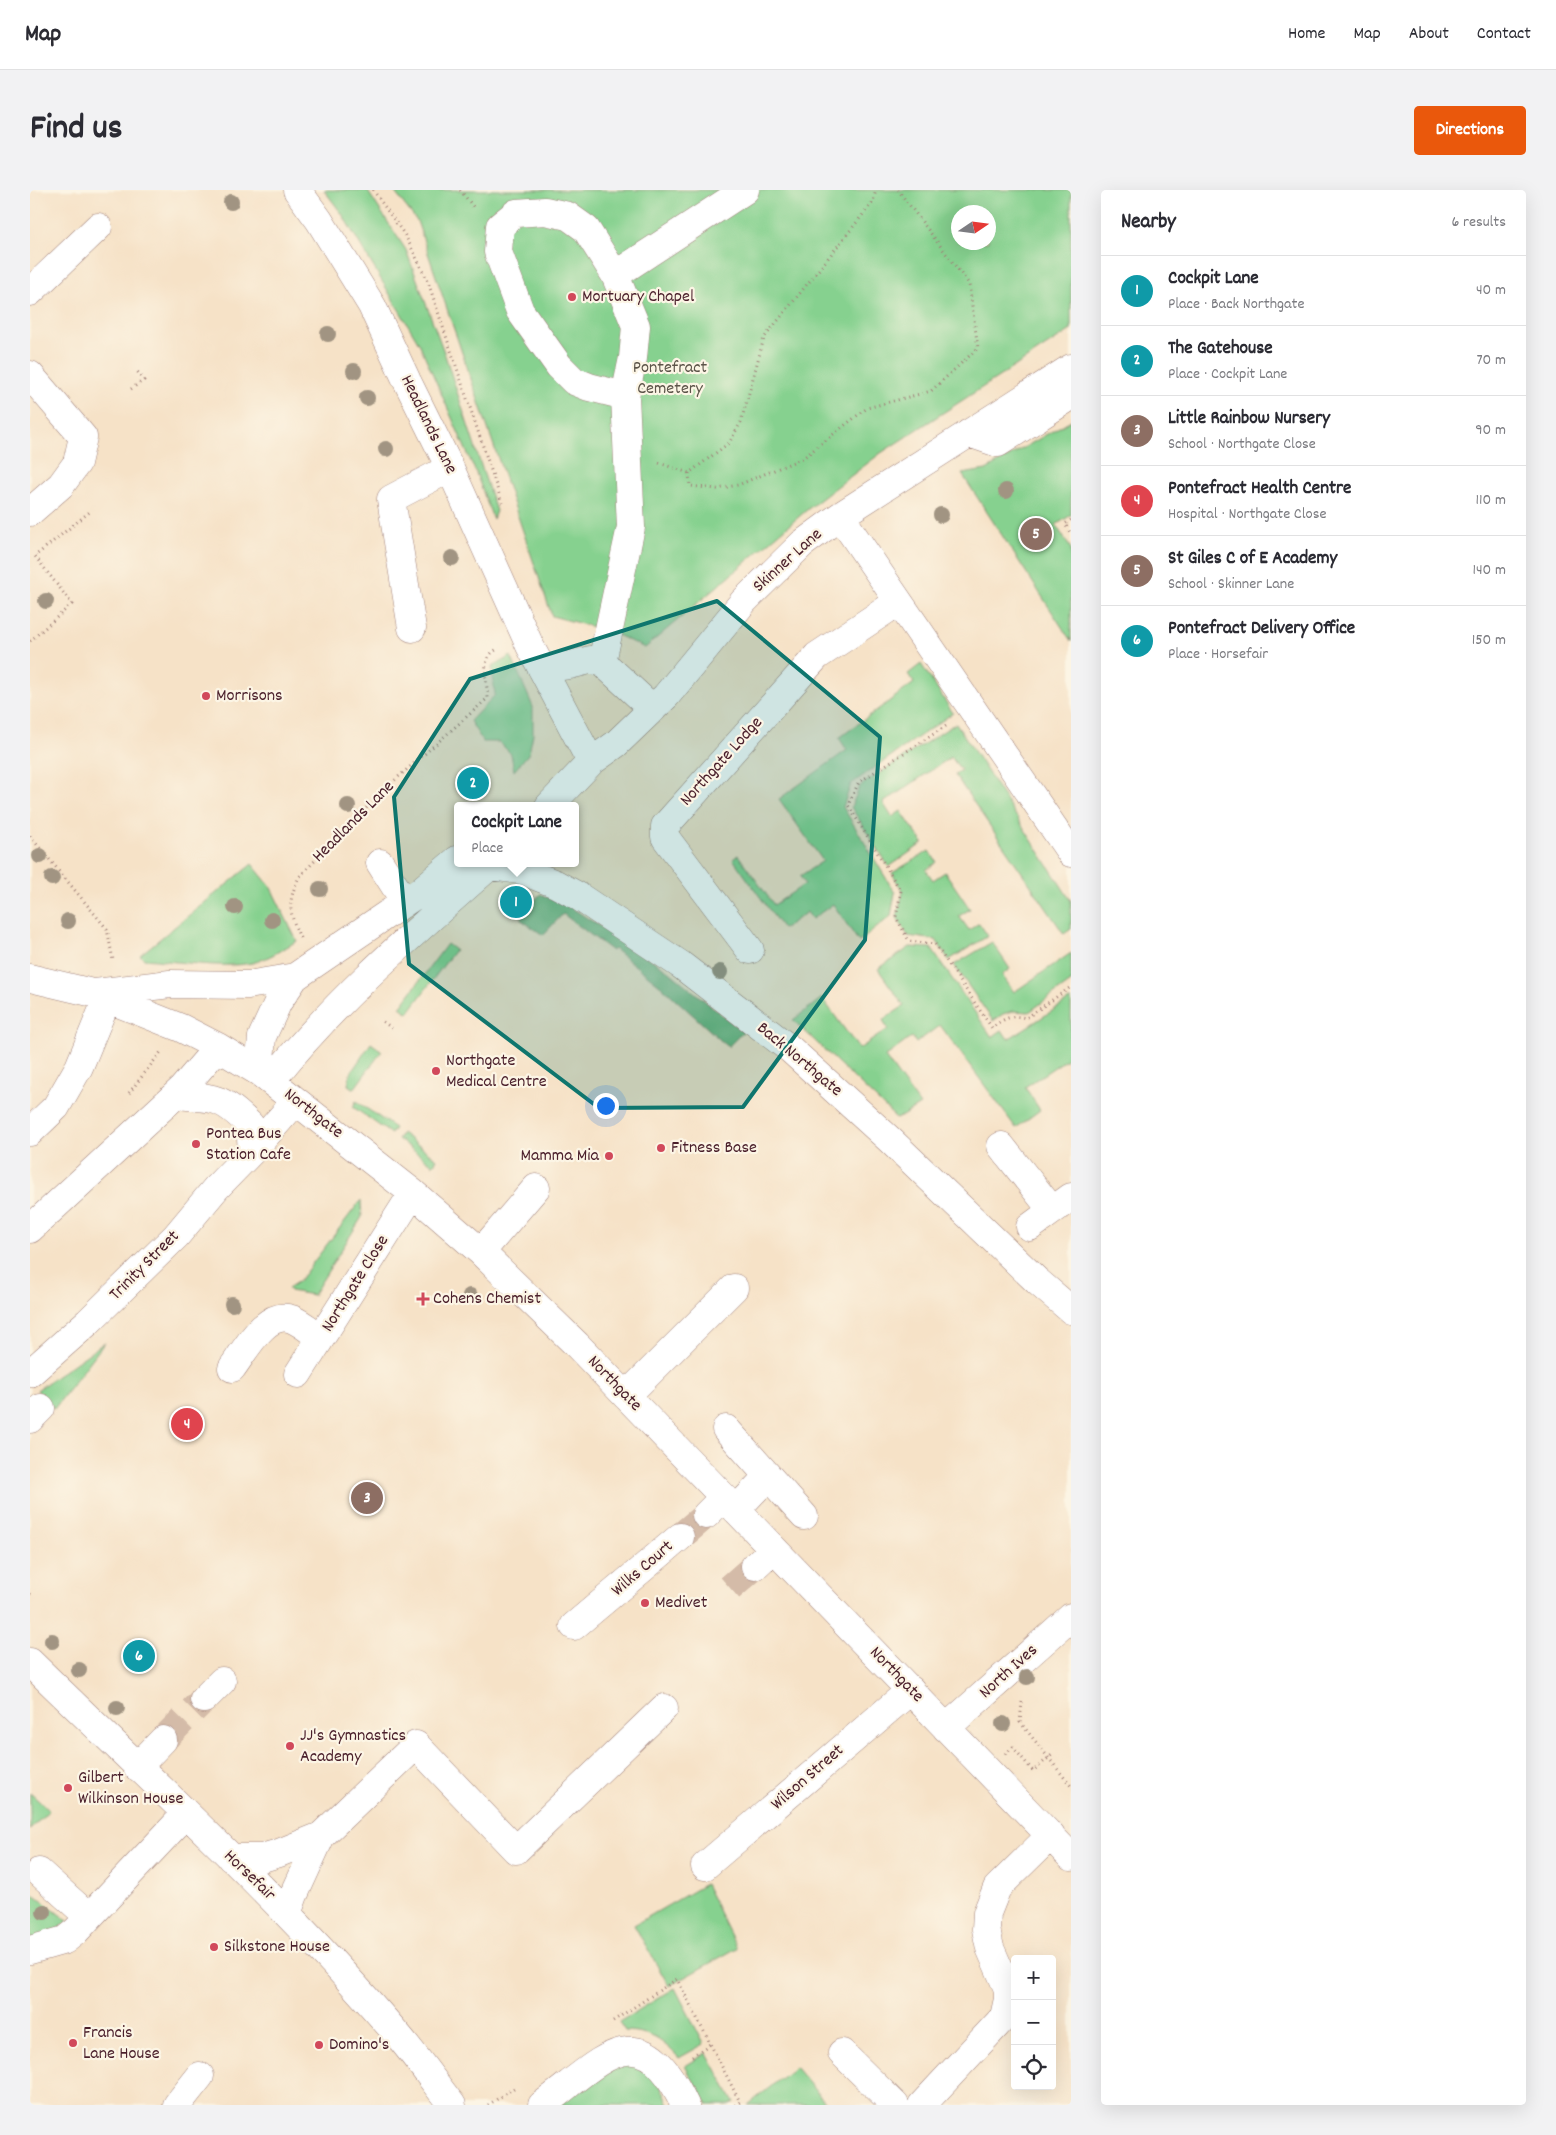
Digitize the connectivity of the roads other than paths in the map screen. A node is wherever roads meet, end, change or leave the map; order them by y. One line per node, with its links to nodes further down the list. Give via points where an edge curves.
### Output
1 (297, 190): 11 (street, Headlands Lane, via 372,306)
2 (745, 190): 4 (street)
3 (98, 227): 5 (street)
4 (615, 275): 8 (street, via 636,326); 8 (street, via 586,229 568,216 545,211 516,213 500,226 498,252 520,311 559,366 574,381)
5 (30, 292)
6 (1071, 368): 10 (street, Skinner Lane)
7 (30, 375): 12 (street, via 83,437 77,463 61,485)
8 (625, 396): 16 (street, via 630,527)
9 (1071, 396): 10 (street, via 998,443)
10 (969, 433): 13 (street, Skinner Lane)
11 (450, 468): 15 (street, via 391,498); 17 (street, Headlands Lane)
12 (30, 512)
13 (840, 516): 14 (street); 18 (street, Skinner Lane, via 802,544 744,601)
14 (898, 602): 22 (street); 28 (street, Northgate Lodge, via 817,656 665,826 665,837)
15 (412, 628)
16 (602, 662): 17 (street, via 590,660); 18 (street)
17 (542, 669): 19 (street, Headlands Lane)
18 (653, 708): 19 (street, Skinner Lane, via 616,744)
19 (590, 762): 20 (street, Skinner Lane)
20 (556, 797): 21 (street, Skinner Lane)
21 (544, 802)
22 (1071, 853)
23 (380, 863): 27 (street)
24 (454, 865): 27 (street)
25 (489, 867): 27 (street)
26 (503, 867): 46 (street, Back Northgate, via 534,875 578,896 659,949 790,1049)
27 (427, 909): 29 (street); 33 (street, via 299,1046)
28 (750, 950)
29 (295, 977): 31 (street, Northgate, via 248,985 170,984); 33 (street, via 278,1002 262,1036)
30 (30, 978): 31 (street, Northgate)
31 (100, 996): 32 (street, Northgate); 36 (street, via 79,1067 56,1107)
32 (218, 1047): 33 (street, Northgate); 34 (street)
33 (265, 1076): 35 (street, Northgate)
34 (176, 1095): 38 (street, via 208,1097 224,1102 250,1126); 43 (street)
35 (296, 1101): 38 (street, Trinity Street); 40 (street, Northgate)
36 (30, 1132)
37 (1001, 1146): 41 (street)
38 (252, 1151): 49 (street, Trinity Street, via 170,1243)
39 (536, 1188): 44 (street)
40 (413, 1193): 44 (street, Northgate); 47 (street, Northgate Close)
41 (1061, 1204): 42 (street)
42 (1030, 1227)
43 (30, 1229)
44 (480, 1252): 51 (street, Northgate)
45 (734, 1288): 51 (street)
46 (1071, 1310)
47 (322, 1338): 48 (street, via 291,1319 273,1318); 50 (street, Northgate Close)
48 (232, 1368)
49 (30, 1373)
50 (298, 1374)
51 (626, 1396): 54 (street, Northgate)
52 (726, 1429): 53 (street)
53 (768, 1476): 54 (street); 55 (street)
54 (721, 1508): 60 (street, Northgate, via 764,1557)
55 (804, 1516)
56 (680, 1536): 58 (street, Wilks Court)
57 (1071, 1617): 62 (street, North Ives)
58 (574, 1626)
59 (30, 1662): 64 (street, Horsefair)
60 (910, 1690): 62 (street, Northgate); 70 (street, Wilson Street)
61 (664, 1708): 67 (street, via 516,1850 416,1745)
62 (946, 1728): 66 (street, Northgate)
63 (163, 1740): 64 (street)
64 (137, 1767): 65 (street, Horsefair)
65 (186, 1814): 69 (street, Horsefair); 73 (street)
66 (1051, 1835): 68 (street, Northgate); 82 (street, via 997,1888 987,1913 990,1948 1008,1989 1004,2017)
67 (321, 1836): 69 (street, via 262,1858); 72 (street)
68 (1071, 1857)
69 (231, 1858): 72 (street, Horsefair)
70 (705, 1866)
71 (39, 1872): 73 (street)
72 (287, 1914): 78 (street, Horsefair, via 397,2034)
73 (88, 1916): 74 (street, via 65,1940)
74 (30, 1950)
75 (842, 2054): 81 (street)
76 (200, 2076): 77 (street)
77 (177, 2105)
78 (452, 2105)
79 (542, 2105): 80 (street, via 613,2053 629,2049 647,2054 661,2065)
80 (685, 2105)
81 (895, 2105)
82 (922, 2105)

